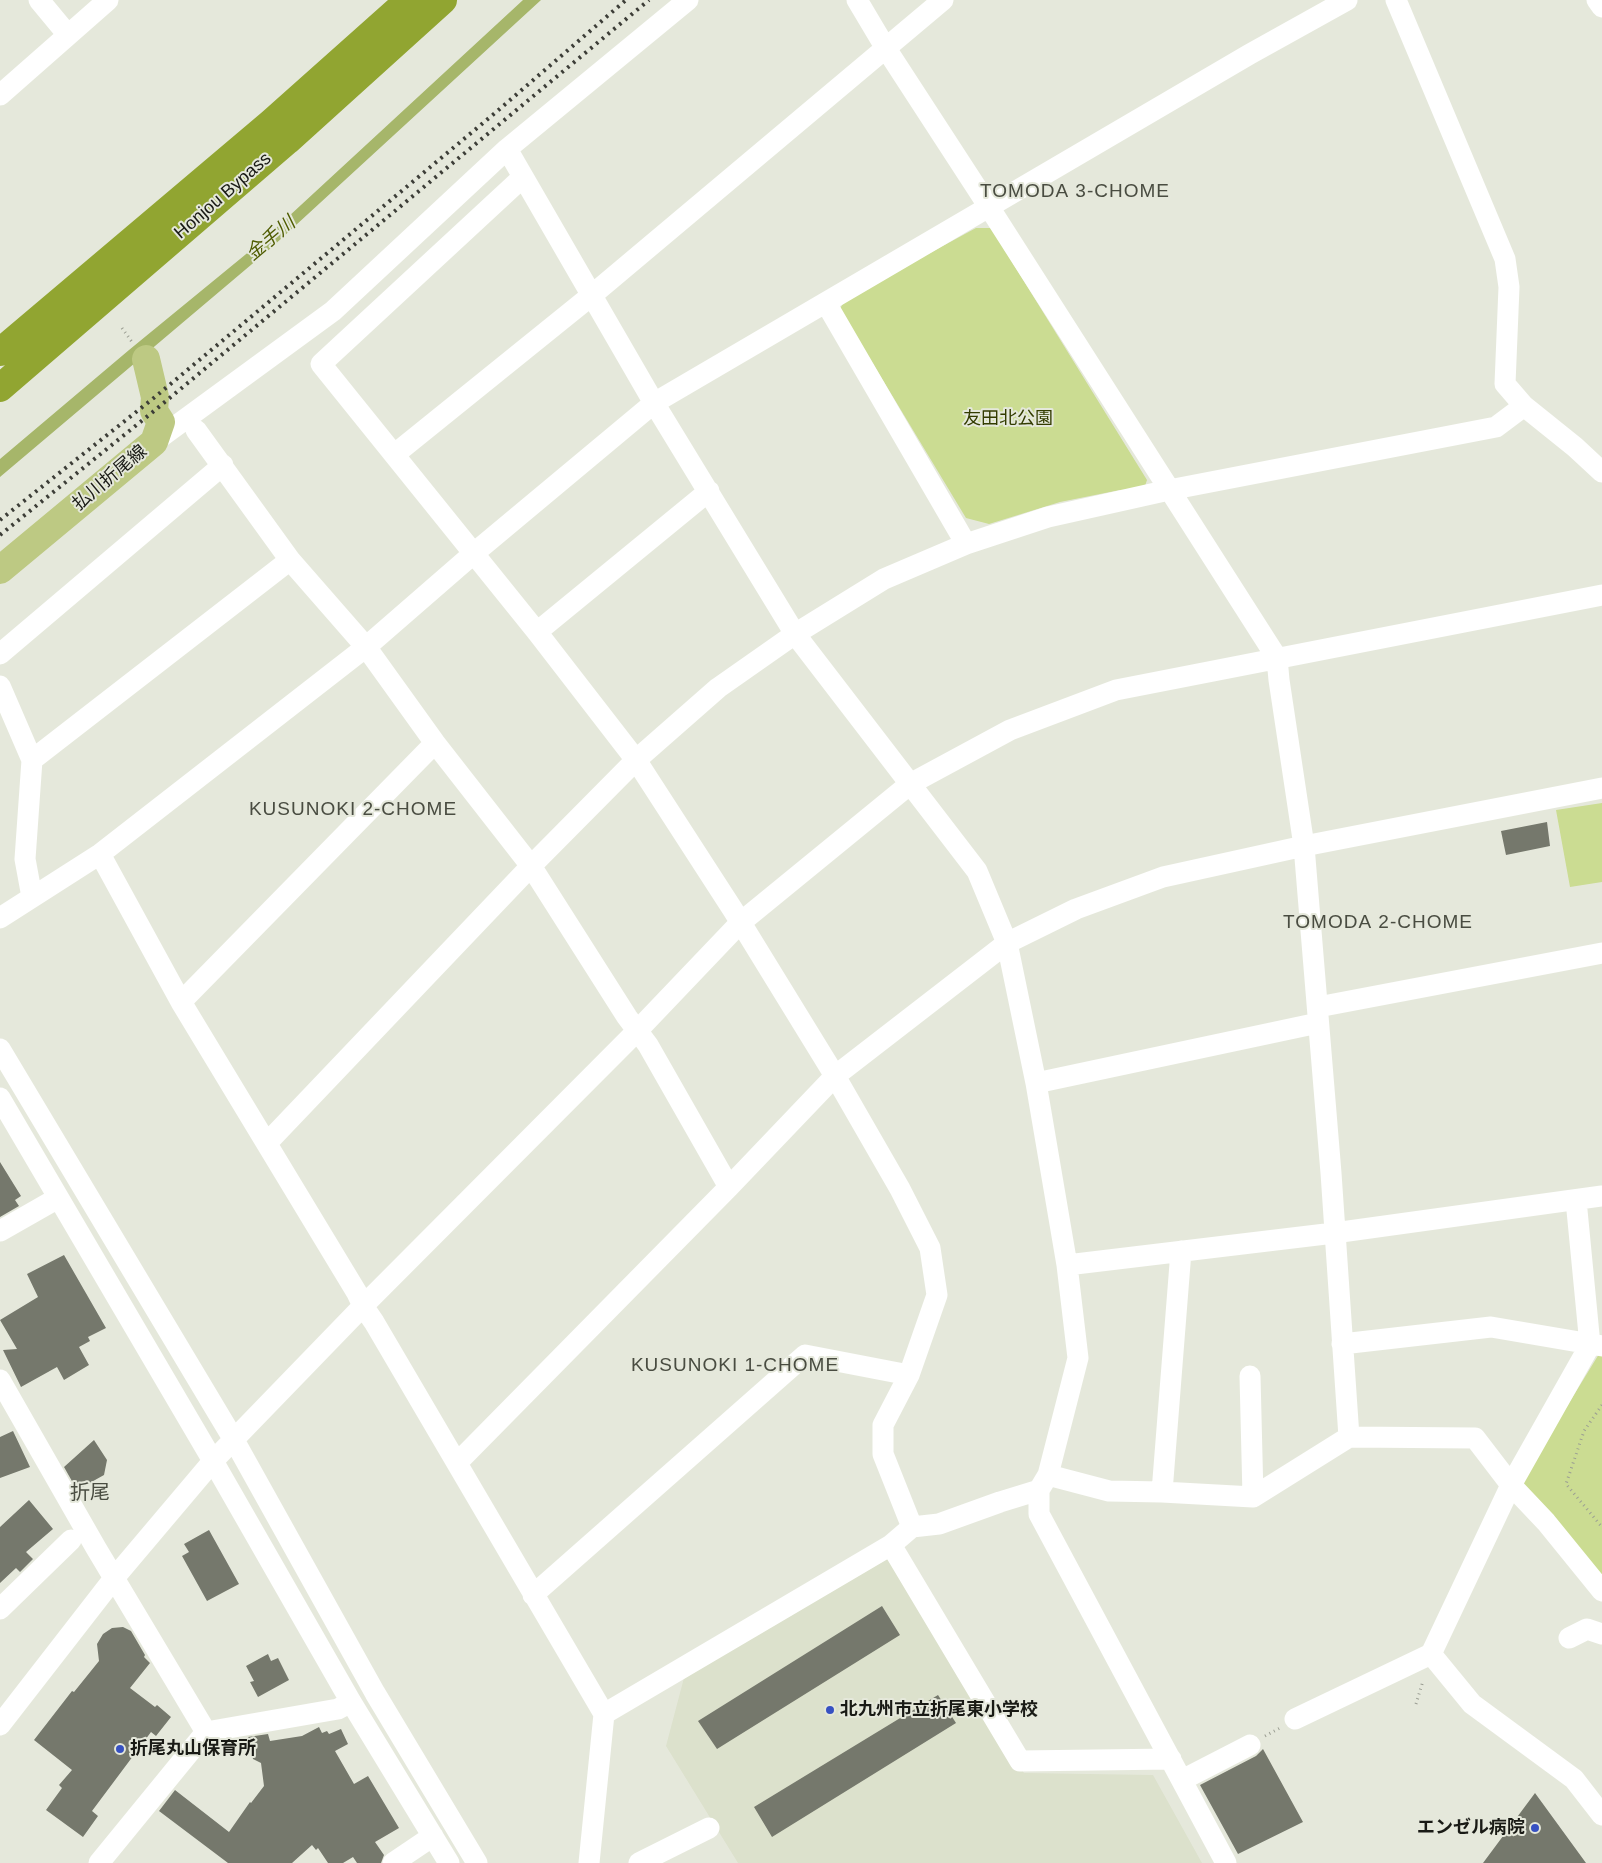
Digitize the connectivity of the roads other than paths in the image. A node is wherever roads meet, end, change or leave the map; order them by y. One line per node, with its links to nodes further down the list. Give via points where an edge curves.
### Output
1 (39, 0): 12 (street)
2 (108, 0): 12 (street)
3 (409, 0): 20 (highway, Honjou Bypass, via 271,123)
4 (443, 0): 22 (highway, Honjou Bypass, via 288,141)
5 (688, 0): 15 (street)
6 (857, 0): 13 (street)
7 (944, 0): 13 (street)
8 (1347, 0): 17 (street)
9 (1396, 0): 24 (street, via 1505,259 1509,287 1505,384)
10 (1598, 0): 11 (street)
11 (1602, 8)
12 (68, 35): 14 (street)
13 (885, 48): 17 (street); 18 (street)
14 (0, 96)
15 (507, 149): 16 (street); 26 (street, via 333,312)
16 (523, 177): 18 (street); 27 (street, via 321,364)
17 (989, 207): 19 (street); 30 (street)
18 (592, 295): 23 (street); 27 (street)
19 (826, 303): 23 (street); 32 (street)
20 (0, 352)
21 (146, 359): 26 (main road, 払川折尾線, via 155,397 154,411 161,422)
22 (0, 388)
23 (654, 403): 31 (street); 33 (street)
24 (1524, 406): 29 (street); 30 (street, via 1496,427)
25 (196, 430): 28 (street)
26 (154, 442): 35 (main road, 払川折尾線)
27 (395, 454): 33 (street)
28 (223, 465): 34 (street); 40 (street)
29 (1602, 472)
30 (1169, 490): 32 (street, via 1048,517); 41 (street)
31 (708, 491): 37 (street); 38 (street)
32 (966, 544): 38 (street, via 884,579)
33 (473, 554): 37 (street); 39 (street)
34 (290, 560): 39 (street); 44 (street)
35 (0, 570)
36 (1602, 595): 41 (street)
37 (538, 632): 45 (street)
38 (795, 634): 45 (street, via 718,688); 46 (street)
39 (366, 647): 43 (street); 49 (street)
40 (0, 654)
41 (1277, 658): 46 (street, via 1116,690 1010,730); 48 (street)
42 (0, 686): 44 (street)
43 (435, 743): 50 (street); 56 (street)
44 (32, 760): 51 (street, via 25,859)
45 (636, 760): 50 (street); 53 (street)
46 (910, 784): 53 (street); 54 (street, via 977,871)
47 (1602, 788): 48 (street)
48 (1304, 846): 54 (street, via 1163,876 1076,909); 57 (street)
49 (100, 854): 51 (street); 56 (street)
50 (531, 866): 58 (street); 63 (street)
51 (32, 897): 52 (street)
52 (0, 918)
53 (740, 923): 58 (street); 60 (street)
54 (1007, 943): 60 (street); 61 (street)
55 (1602, 953): 57 (street)
56 (181, 1002): 63 (street)
57 (1318, 1015): 61 (street); 69 (street)
58 (637, 1031): 64 (street); 72 (street)
59 (0, 1048): 79 (street)
60 (835, 1076): 64 (street); 75 (street, via 930,1248 937,1295)
61 (1036, 1083): 71 (street)
62 (0, 1098): 66 (street)
63 (267, 1143): 72 (street)
64 (729, 1187): 81 (street)
65 (1602, 1196): 67 (street)
66 (58, 1198): 68 (street); 80 (street)
67 (1576, 1200): 69 (street); 74 (street)
68 (0, 1231)
69 (1334, 1233): 70 (street); 73 (street)
70 (1181, 1251): 71 (street); 84 (street)
71 (1067, 1264): 82 (street, via 1078,1358)
72 (363, 1306): 79 (street); 81 (street)
73 (1342, 1344): 74 (street, via 1491,1327); 78 (street)
74 (1596, 1345): 83 (street)
75 (909, 1375): 86 (street, via 883,1425 882,1454); 91 (street, via 804,1355)
76 (1250, 1376): 85 (street)
77 (0, 1381): 89 (street)
78 (1349, 1437): 83 (street, via 1475,1438); 85 (street)
79 (234, 1440): 80 (street); 110 (street, via 375,1693)
80 (213, 1461): 89 (street); 96 (street)
81 (457, 1463): 91 (street)
82 (1043, 1483): 84 (street, via 1109,1491); 86 (street, via 939,1524); 102 (street, via 1039,1514)
83 (1511, 1485): 90 (street); 95 (street)
84 (1162, 1492): 85 (street)
85 (1253, 1497)
86 (912, 1527): 88 (street)
87 (72, 1540): 92 (street)
88 (891, 1545): 97 (street); 102 (street, via 1020,1761)
89 (115, 1577): 99 (street); 100 (street)
90 (1602, 1591)
91 (533, 1594): 97 (street)
92 (0, 1609)
93 (1602, 1634): 94 (street, via 1587,1630)
94 (1569, 1638)
95 (1431, 1654): 98 (street); 104 (street, via 1472,1704 1574,1779)
96 (351, 1702): 100 (street, via 338,1709); 106 (street)
97 (604, 1714): 111 (street)
98 (1295, 1718)
99 (0, 1725)
100 (206, 1732): 107 (street)
101 (1250, 1745): 103 (street)
102 (1171, 1759): 103 (street)
103 (1182, 1780): 113 (street)
104 (1602, 1815)
105 (708, 1828): 112 (street)
106 (433, 1836): 108 (street); 109 (street)
107 (99, 1863)
108 (393, 1863)
109 (449, 1863)
110 (477, 1863)
111 (589, 1863)
112 (639, 1863)
113 (1226, 1863)

